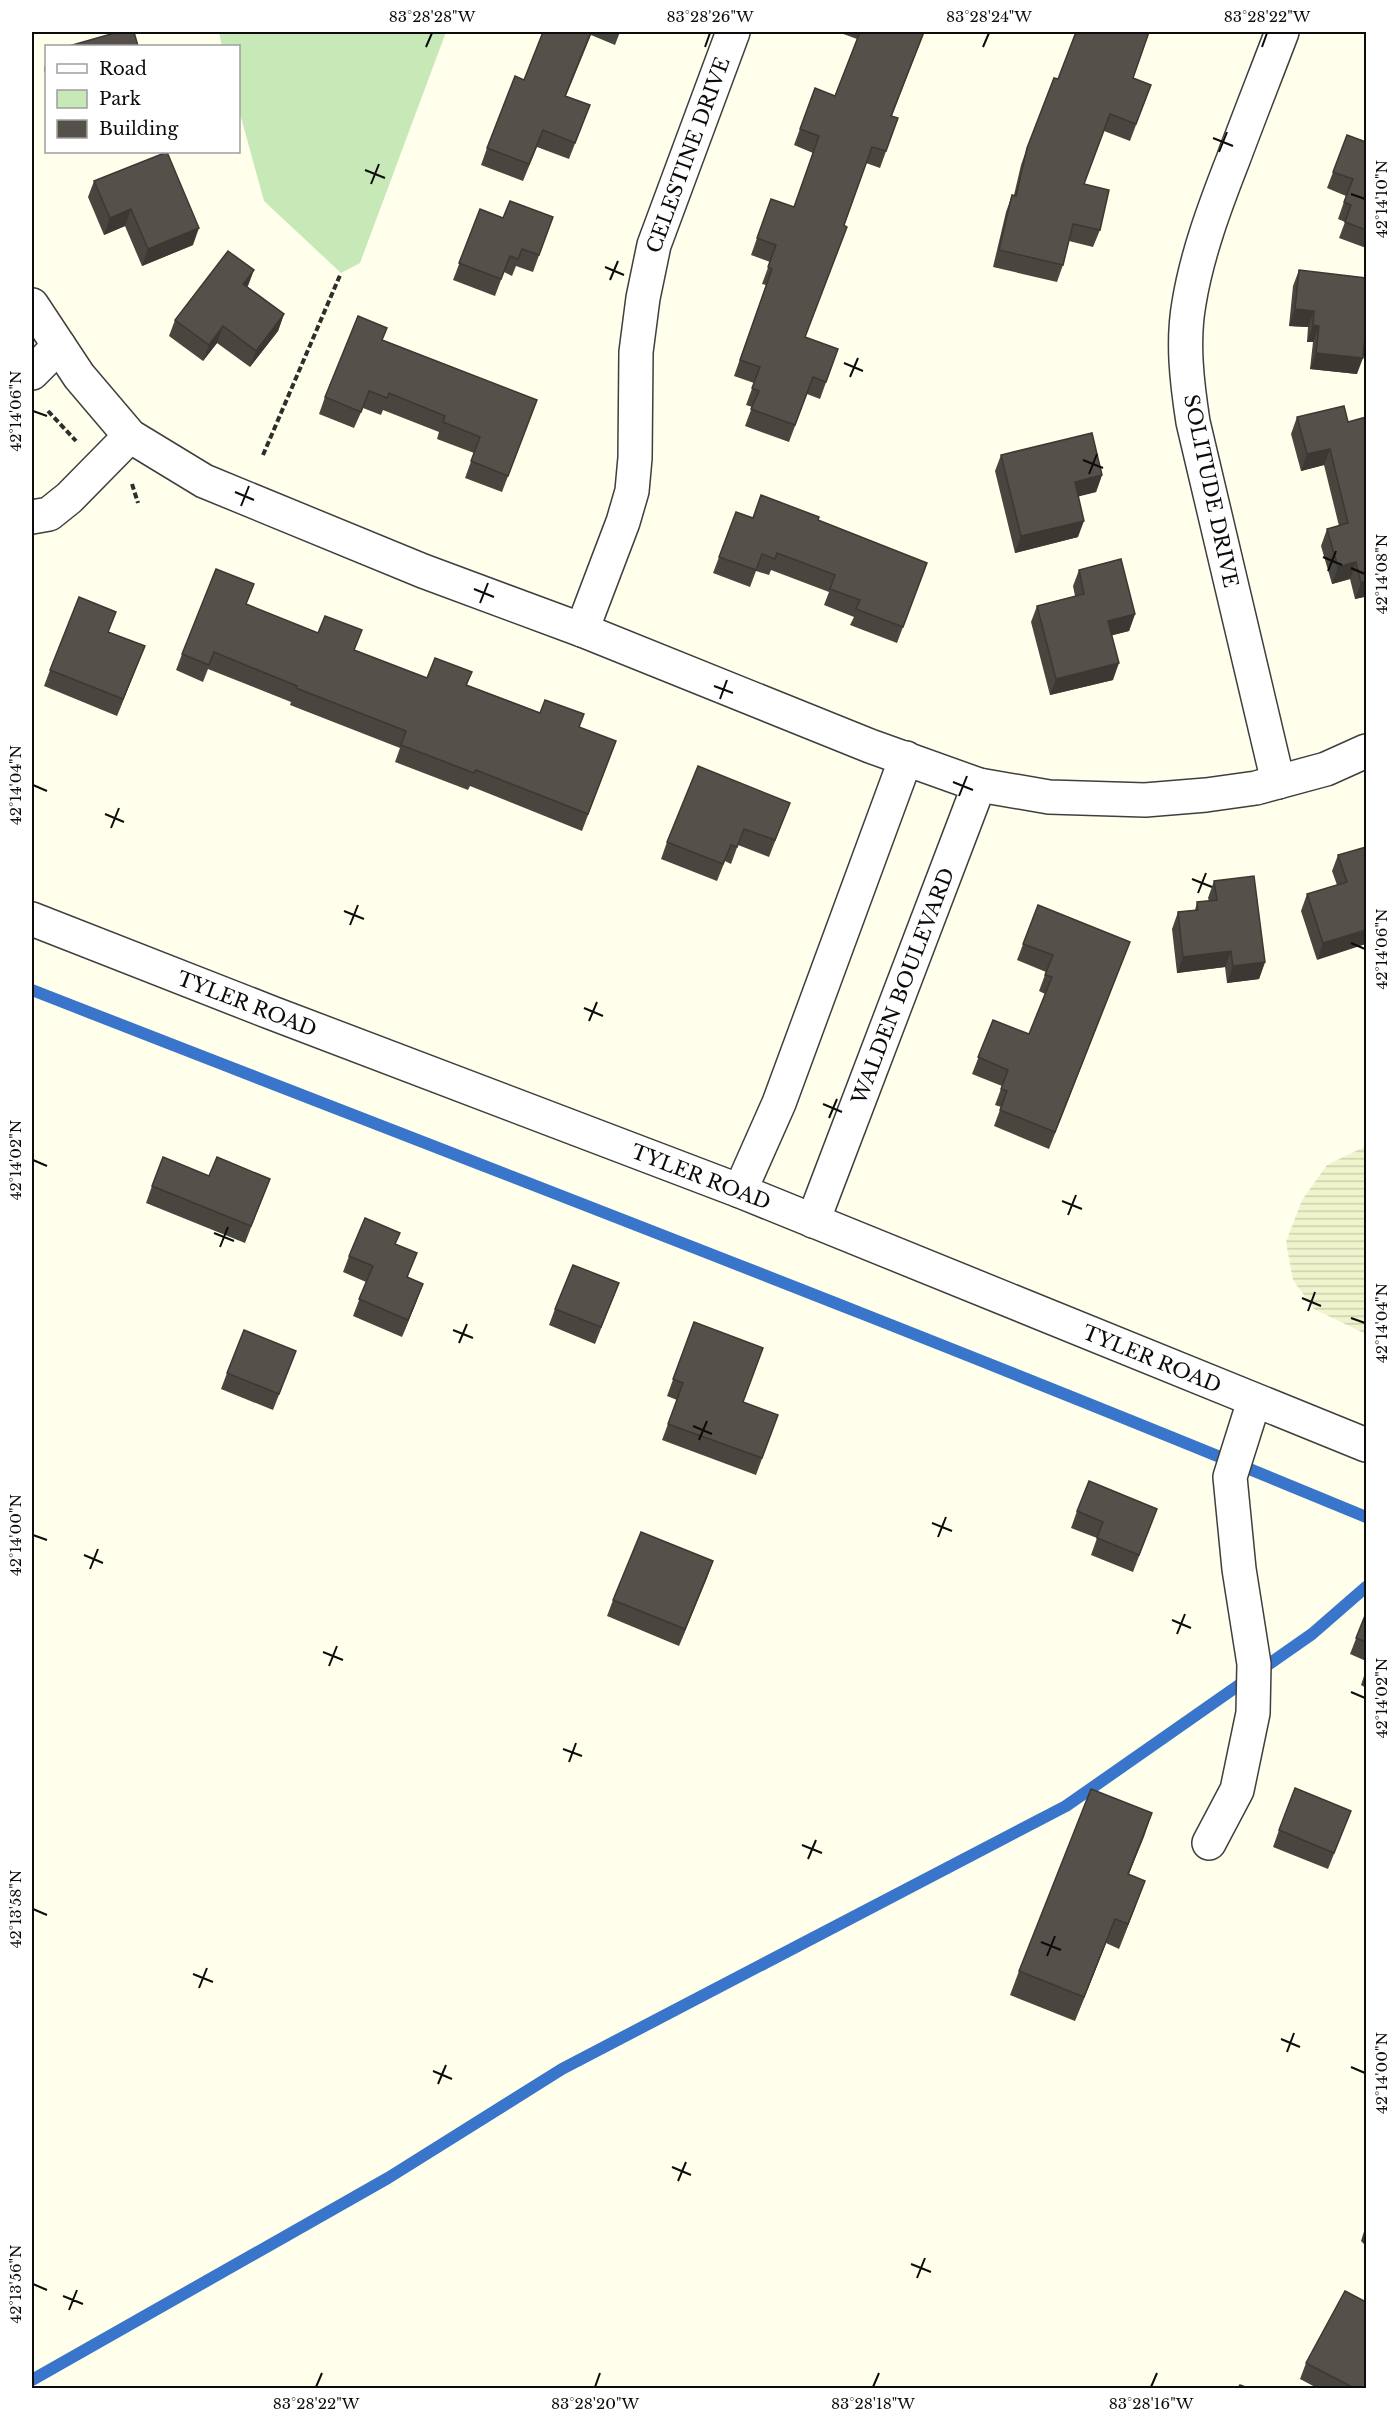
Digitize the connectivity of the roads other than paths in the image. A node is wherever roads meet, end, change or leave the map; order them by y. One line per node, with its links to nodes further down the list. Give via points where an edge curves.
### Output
1 (733, 32): 8 (street, CELESTINE DRIVE, via 654,245 636,352 632,491)
2 (1282, 32): 11 (street, SOLITUDE DRIVE, via 1216,204 1188,305 1186,346 1193,422)
3 (32, 305): 4 (street)
4 (59, 346): 5 (street); 6 (street)
5 (32, 373)
6 (130, 436): 7 (street, via 69,498 49,514); 8 (street, via 204,481 264,507)
7 (32, 517)
8 (582, 630): 10 (street)
9 (1366, 751): 11 (street, via 1326,769)
10 (906, 758): 12 (street); 14 (street, via 779,1103)
11 (1278, 782): 12 (street, via 1256,789 1145,800 1049,797)
12 (979, 785): 15 (street, WALDEN BOULEVARD)
13 (32, 919): 14 (street, TYLER ROAD)
14 (740, 1191): 15 (street, TYLER ROAD)
15 (813, 1221): 16 (street, TYLER ROAD)
16 (1254, 1401): 17 (street, TYLER ROAD); 18 (street, via 1230,1477 1254,1664 1253,1713 1237,1790)
17 (1366, 1445)
18 (1209, 1843)

